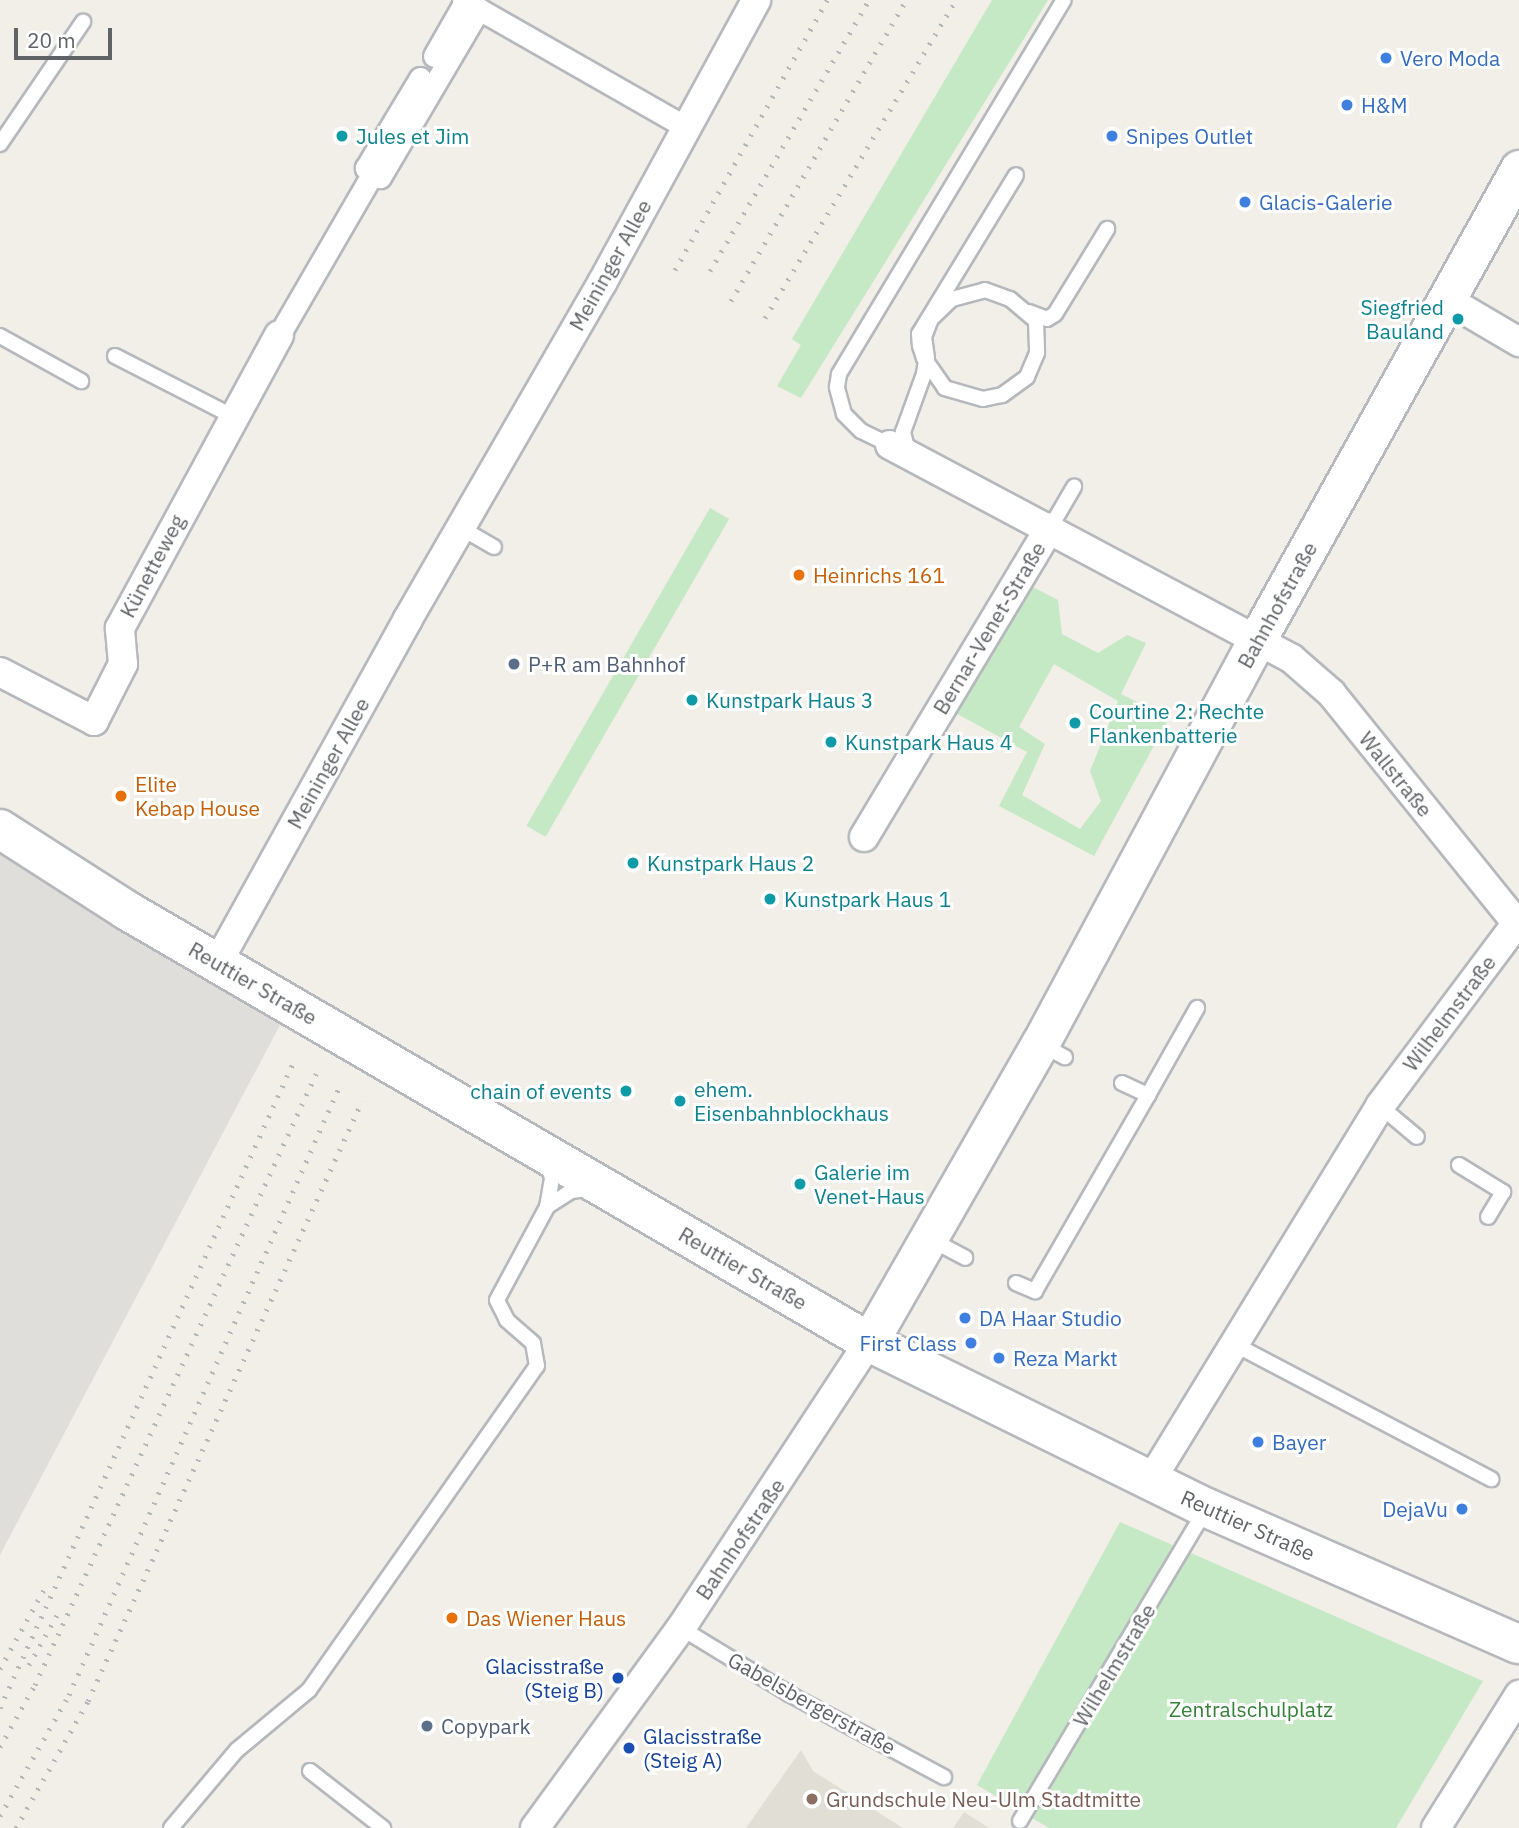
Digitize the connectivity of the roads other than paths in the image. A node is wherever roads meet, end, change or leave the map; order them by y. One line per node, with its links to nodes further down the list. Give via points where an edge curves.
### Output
1 (756, 0): 7 (street, Meininger Allee)
2 (1064, 0): 22 (lane, Bernar-Venet-Straße, via 839,374 837,387 844,414 861,431)
3 (468, 3): 5 (street); 7 (street, via 540,36); 10 (street, Künetteweg, via 380,177)
4 (83, 22): 8 (lane)
5 (434, 55)
6 (420, 78): 10 (street, Künetteweg, via 366,168)
7 (684, 126): 24 (street, Meininger Allee, via 602,283)
8 (0, 145)
9 (1519, 169): 14 (street, Bahnhofstraße)
10 (373, 173): 15 (street, Künetteweg)
11 (1016, 175): 13 (lane)
12 (1107, 229): 13 (lane, via 1060,310 1047,319)
13 (955, 277): 19 (lane, via 919,334 923,358 931,368 945,388 983,399 1002,395 1027,377 1037,353 1036,321 1010,299 985,290 952,299 931,319 923,337 927,358 925,367)
14 (1446, 299): 17 (street); 27 (street, Bahnhofstraße)
15 (279, 335): 21 (street, Künetteweg)
16 (0, 336): 20 (lane)
17 (1519, 342)
18 (115, 356): 21 (lane)
19 (924, 374): 22 (lane, via 903,432); 22 (lane, via 889,436)
20 (80, 381)
21 (232, 416): 28 (street, Künetteweg, via 120,628 123,664 94,722)
22 (901, 451): 25 (street, Bernar-Venet-Straße)
23 (1074, 487): 25 (lane)
24 (461, 528): 26 (lane); 32 (street, Meininger Allee)
25 (1050, 528): 27 (street, Bernar-Venet-Straße); 30 (street, Bernar-Venet-Straße)
26 (494, 547)
27 (1258, 638): 31 (street, Wallstraße, via 1292,659 1331,693); 43 (street, Bahnhofstraße, via 1053,1051)
28 (0, 672)
29 (0, 829): 32 (main road, Reuttier Straße, via 126,910)
30 (864, 837)
31 (1518, 923): 36 (street, Wilhelmstraße)
32 (218, 962): 38 (main road, Reuttier Straße)
33 (1197, 1008): 35 (lane)
34 (1122, 1083): 35 (lane)
35 (1148, 1095): 45 (lane, via 1035,1292)
36 (1380, 1106): 37 (lane); 47 (street, Wilhelmstraße)
37 (1417, 1137)
38 (537, 1146): 40 (main road, Reuttier Straße); 41 (lane, via 552,1178)
39 (1459, 1165): 42 (lane, via 1506,1187)
40 (610, 1190): 41 (lane, via 571,1191); 46 (main road, Reuttier Straße)
41 (547, 1207): 57 (lane, via 497,1300 507,1320 533,1343 537,1366 309,1690 237,1750)
42 (1488, 1217)
43 (930, 1239): 44 (lane); 46 (street, Bahnhofstraße)
44 (965, 1258)
45 (1016, 1283)
46 (869, 1342): 49 (main road, Reuttier Straße); 51 (street, Bahnhofstraße)
47 (1232, 1343): 48 (lane); 49 (street, Wilhelmstraße)
48 (1491, 1479)
49 (1151, 1480): 50 (main road, Reuttier Straße)
50 (1207, 1508): 52 (main road, Reuttier Straße); 56 (lane, Wilhelmstraße)
51 (681, 1628): 55 (lane, Gabelsbergerstraße, via 789,1694); 59 (street, Bahnhofstraße)
52 (1519, 1644)
53 (1519, 1695): 60 (street)
54 (310, 1771): 58 (lane)
55 (944, 1777)
56 (1020, 1821)
57 (171, 1828)
58 (383, 1828)
59 (534, 1828)
60 (1436, 1828)

